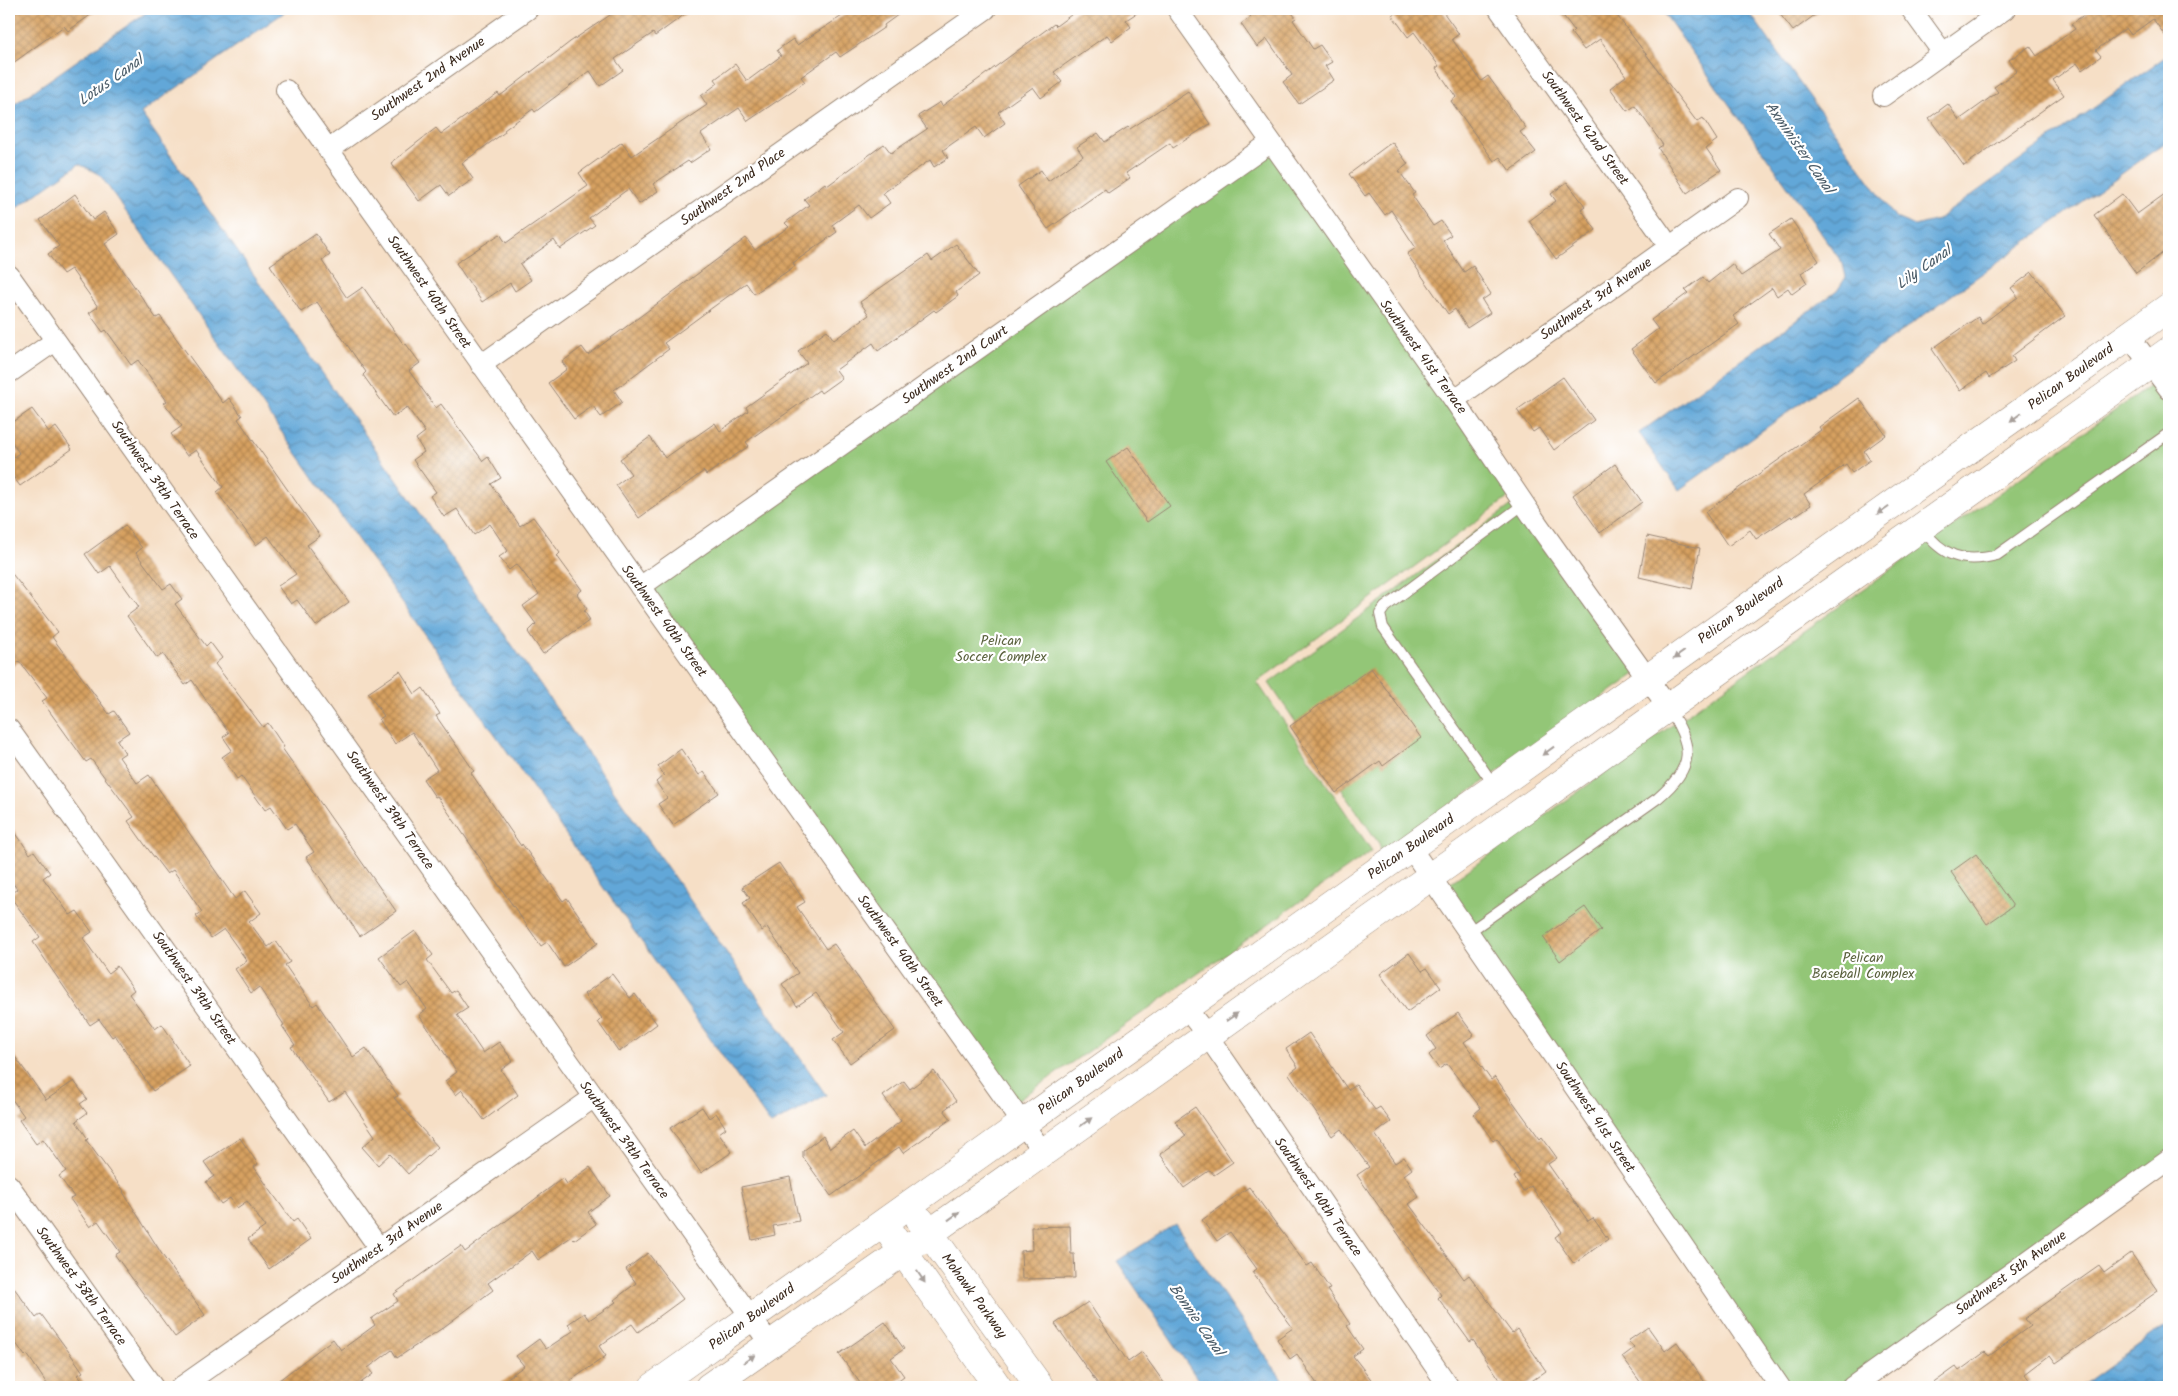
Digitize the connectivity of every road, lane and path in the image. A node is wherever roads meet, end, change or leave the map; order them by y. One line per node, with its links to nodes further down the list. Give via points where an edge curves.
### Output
1 (528, 9): 11 (street, Southwest 2nd Avenue)
2 (986, 9): 19 (street, Southwest 2nd Place)
3 (1176, 9): 10 (street, Southwest 41st Terrace)
4 (1499, 9): 13 (street, Southwest 42nd Street)
5 (1911, 9): 7 (street)
6 (2005, 9): 7 (street)
7 (1943, 53): 9 (street)
8 (286, 90): 11 (street, Southwest 40th Street)
9 (1883, 96)
10 (1270, 143): 22 (street, Southwest 41st Terrace); 26 (street, Southwest 2nd Court)
11 (328, 150): 19 (street, Southwest 40th Street)
12 (1738, 198): 13 (street, Southwest 3rd Avenue)
13 (1670, 247): 22 (street, Southwest 3rd Avenue)
14 (9, 276): 17 (street, Southwest 39th Terrace)
15 (2169, 307): 16 (street, Pelican Boulevard)
16 (2129, 336): 18 (street); 27 (street, Pelican Boulevard, one-way to 27)
17 (55, 340): 20 (street); 36 (street, Southwest 39th Terrace)
18 (2160, 357): 21 (street); 25 (street)
19 (481, 365): 26 (street, Southwest 40th Street)
20 (9, 373)
21 (2169, 389)
22 (1454, 400): 24 (street, Southwest 41st Terrace)
23 (2169, 433): 25 (lane, via 1997,555 1980,560 1958,558 1931,541)
24 (1524, 504): 27 (street, Southwest 41st Terrace); 30 (lane, via 1380,614 1383,628)
25 (1921, 526): 28 (street)
26 (640, 587): 37 (street, Southwest 40th Street)
27 (1647, 678): 28 (street, Southwest 41st Terrace); 30 (street, Pelican Boulevard, one-way to 30)
28 (1668, 707): 32 (street); 33 (lane, via 1687,743 1687,759 1672,786)
29 (9, 729): 44 (street, Southwest 39th Street)
30 (1496, 788): 31 (street, Pelican Boulevard)
31 (1410, 847): 32 (street, Southwest 41st Street); 34 (street, Pelican Boulevard)
32 (1430, 876): 33 (street, Southwest 41st Street); 35 (street, one-way to 32)
33 (1469, 932): 55 (street, Southwest 41st Street)
34 (1185, 1007): 35 (street, Southwest 40th Terrace); 37 (street, Pelican Boulevard)
35 (1207, 1035): 38 (street, one-way to 35); 54 (street, Southwest 40th Terrace)
36 (593, 1098): 44 (street, Southwest 3rd Avenue); 46 (street, Southwest 39th Terrace)
37 (1023, 1123): 38 (street, Southwest 40th Street); 41 (street, Pelican Boulevard)
38 (1043, 1152): 43 (street, one-way to 38)
39 (2169, 1160): 56 (street, Southwest 5th Avenue)
40 (9, 1185): 49 (street, Southwest 38th Terrace)
41 (908, 1205): 42 (street, Pelican Boulevard); 43 (street, Mohawk Parkway)
42 (882, 1223): 45 (street); 46 (street, Pelican Boulevard)
43 (930, 1233): 45 (street); 53 (street, Mohawk Parkway)
44 (379, 1248): 50 (street, Southwest 3rd Avenue)
45 (903, 1251): 47 (street); 52 (street, one-way to 52)
46 (751, 1318): 47 (street, Southwest 39th Terrace); 48 (street, Pelican Boulevard)
47 (770, 1344): 51 (street, one-way to 47)
48 (664, 1384)
49 (153, 1387)
50 (181, 1387)
51 (709, 1387)
52 (998, 1387)
53 (1040, 1387)
54 (1449, 1387)
55 (1780, 1387)
56 (1852, 1387)

